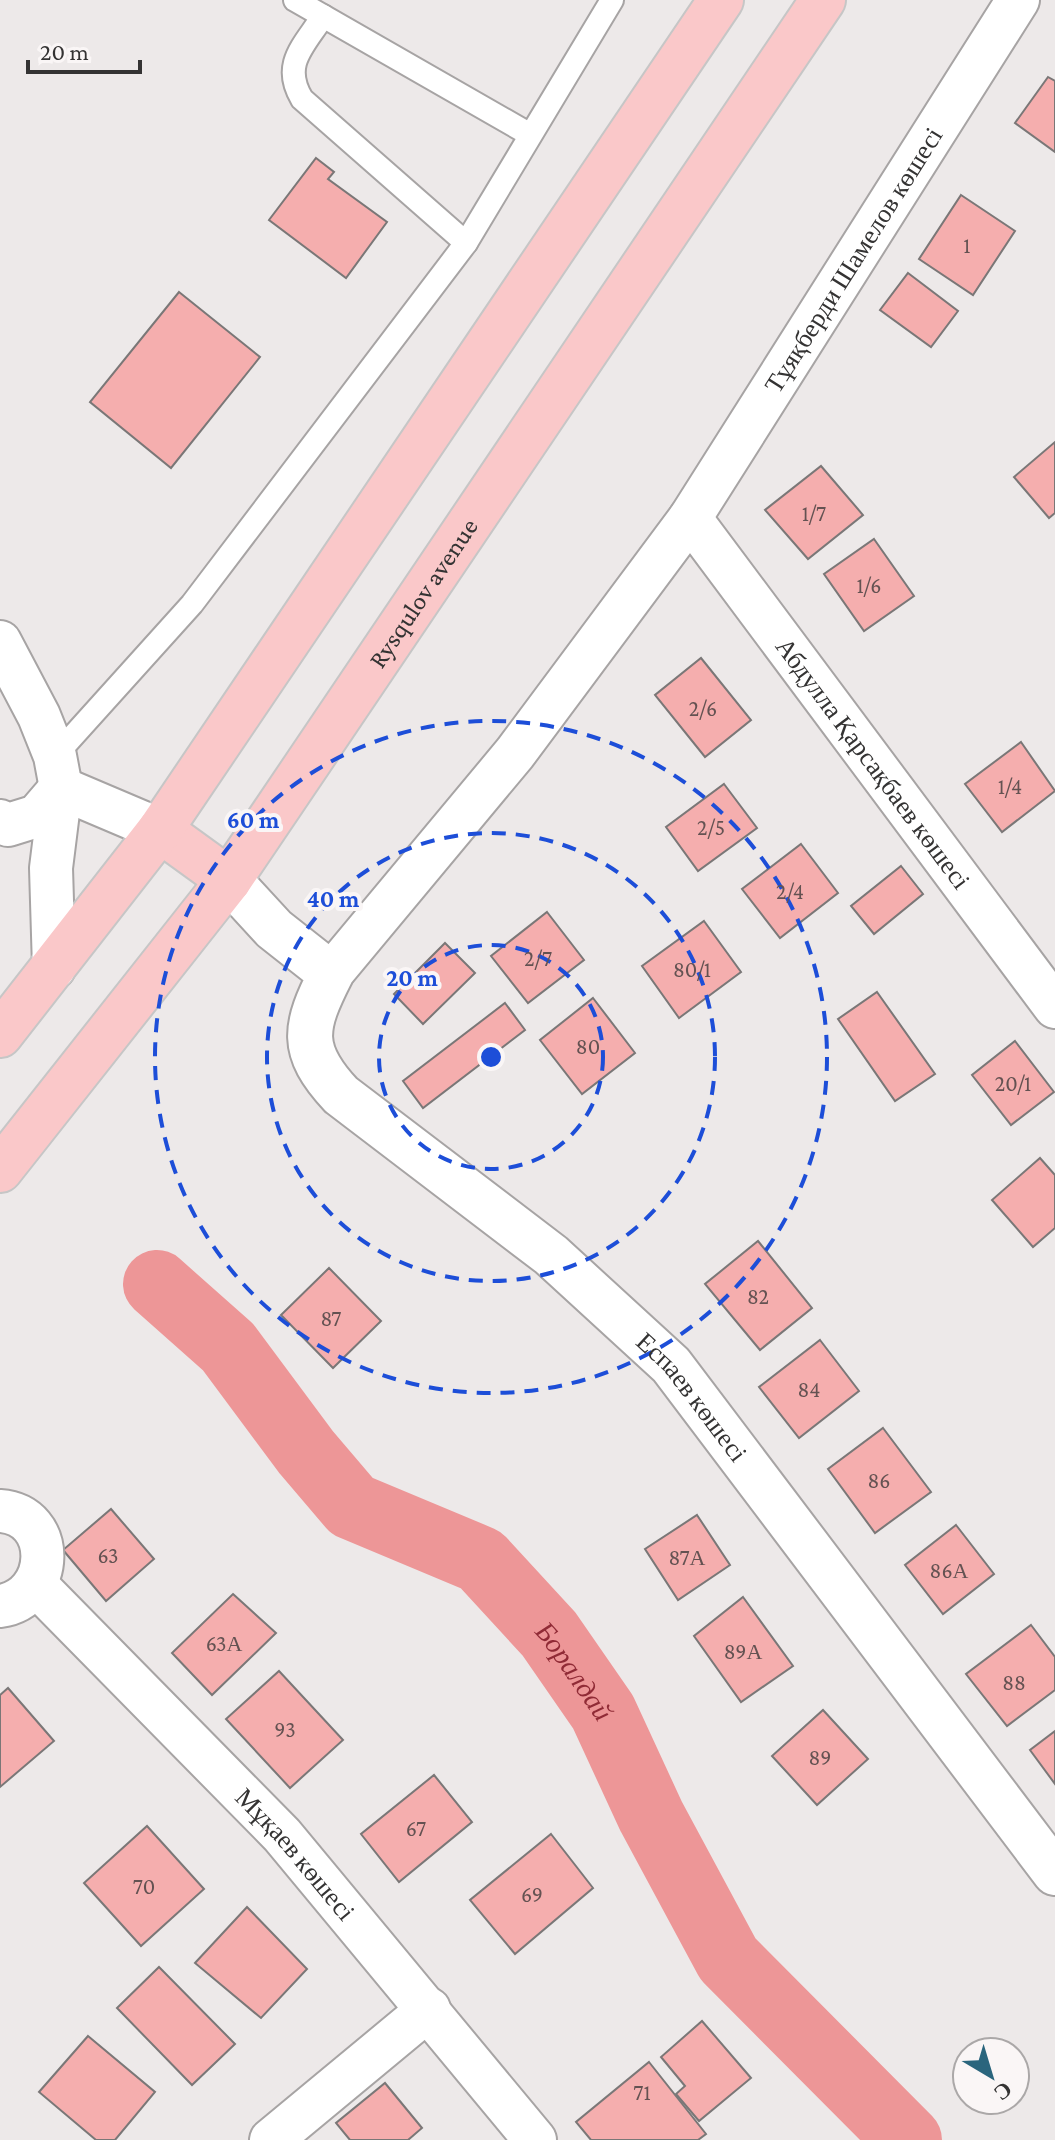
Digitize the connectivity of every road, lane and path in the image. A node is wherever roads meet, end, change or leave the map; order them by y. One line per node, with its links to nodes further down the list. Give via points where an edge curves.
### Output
1 (295, 0): 6 (lane)
2 (612, 0): 7 (lane)
3 (721, 0): 13 (main road)
4 (823, 0): 14 (main road, Rysqulov avenue)
5 (1018, 0): 9 (street, Тұяқберди Шамелов көшесі)
6 (323, 16): 7 (lane); 8 (lane, via 291,66 292,82 302,99)
7 (529, 134): 8 (lane)
8 (466, 243): 11 (lane)
9 (690, 518): 16 (street, Тұяқберди Шамелов көшесі, via 515,753); 17 (street, Абдулла Қарсақбаев көшесі)
10 (0, 642): 11 (street, via 39,716)
11 (58, 772): 12 (street, via 37,816 8,825); 13 (street); 15 (street, via 51,868)
12 (0, 821)
13 (160, 830): 14 (main road); 15 (main road)
14 (229, 880): 16 (street, via 274,929); 19 (main road, Rysqulov avenue)
15 (54, 968): 18 (main road)
16 (331, 974): 23 (street, Еспаев көшесі, via 314,1008 309,1044 318,1070 341,1095 551,1255 671,1365)
17 (1055, 1007)
18 (0, 1035)
19 (0, 1170)
20 (0, 1511): 21 (street, via 21,1516 41,1540 43,1571)
21 (36, 1585): 22 (street, via 24,1597); 24 (street, Мұқаев көшесі, via 282,1835)
22 (0, 1606)
23 (1055, 1873)
24 (429, 2009): 25 (street); 26 (street, Мұқаев көшесі)
25 (271, 2140)
26 (535, 2140)

